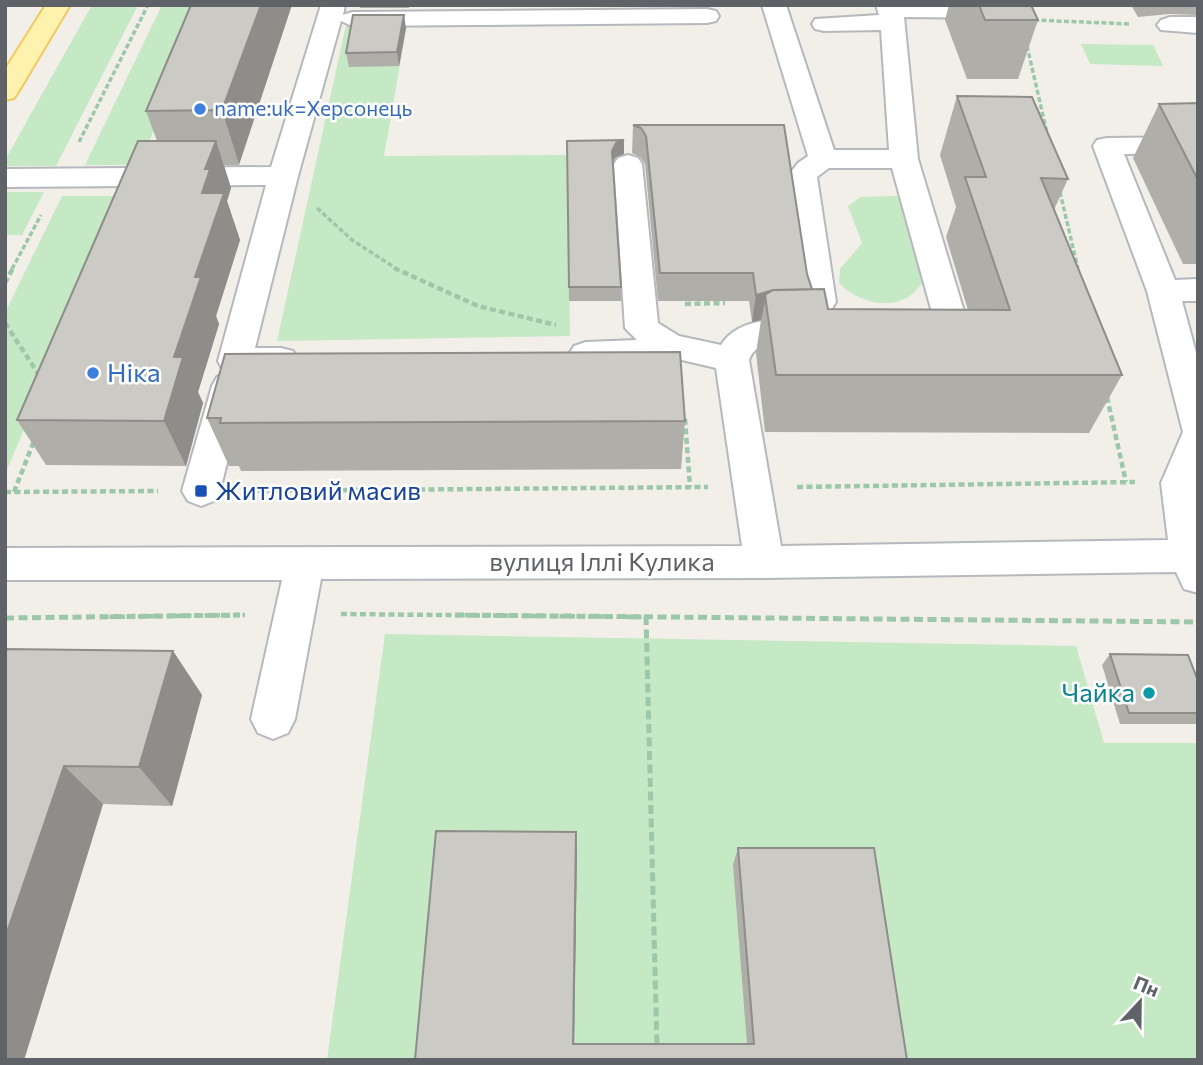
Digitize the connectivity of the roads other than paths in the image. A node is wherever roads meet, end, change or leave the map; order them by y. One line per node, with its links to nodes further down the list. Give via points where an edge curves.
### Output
1 (58, 5): 10 (main road)
2 (774, 5): 12 (street)
3 (331, 12): 6 (street); 15 (street)
4 (890, 12): 5 (street); 7 (street); 13 (street)
5 (1011, 14)
6 (707, 16)
7 (824, 24)
8 (1170, 25): 9 (street)
9 (1198, 25)
10 (5, 92)
11 (1198, 145): 18 (street, via 1107,146)
12 (823, 159): 13 (street); 19 (street, via 802,177)
13 (904, 159): 21 (street, via 950,318 939,331)
14 (628, 164): 23 (street, via 642,328)
15 (283, 176): 16 (street); 25 (street)
16 (5, 178)
17 (1198, 290): 18 (street)
18 (1163, 291): 27 (street)
19 (820, 302)
20 (831, 333): 26 (street, via 749,336 734,350)
21 (887, 333)
22 (556, 340): 23 (street, via 633,353)
23 (669, 345): 26 (street)
24 (310, 359): 25 (street)
25 (235, 360): 29 (street)
26 (732, 360): 31 (street)
27 (1198, 427)
28 (1198, 437): 32 (street, via 1180,483)
29 (201, 491)
30 (305, 562): 31 (street, вулиця Іллі Кулика); 33 (street, вулиця Іллі Кулика); 34 (street)
31 (764, 562): 32 (street, вулиця Іллі Кулика)
32 (1195, 563)
33 (5, 564)
34 (273, 719)

